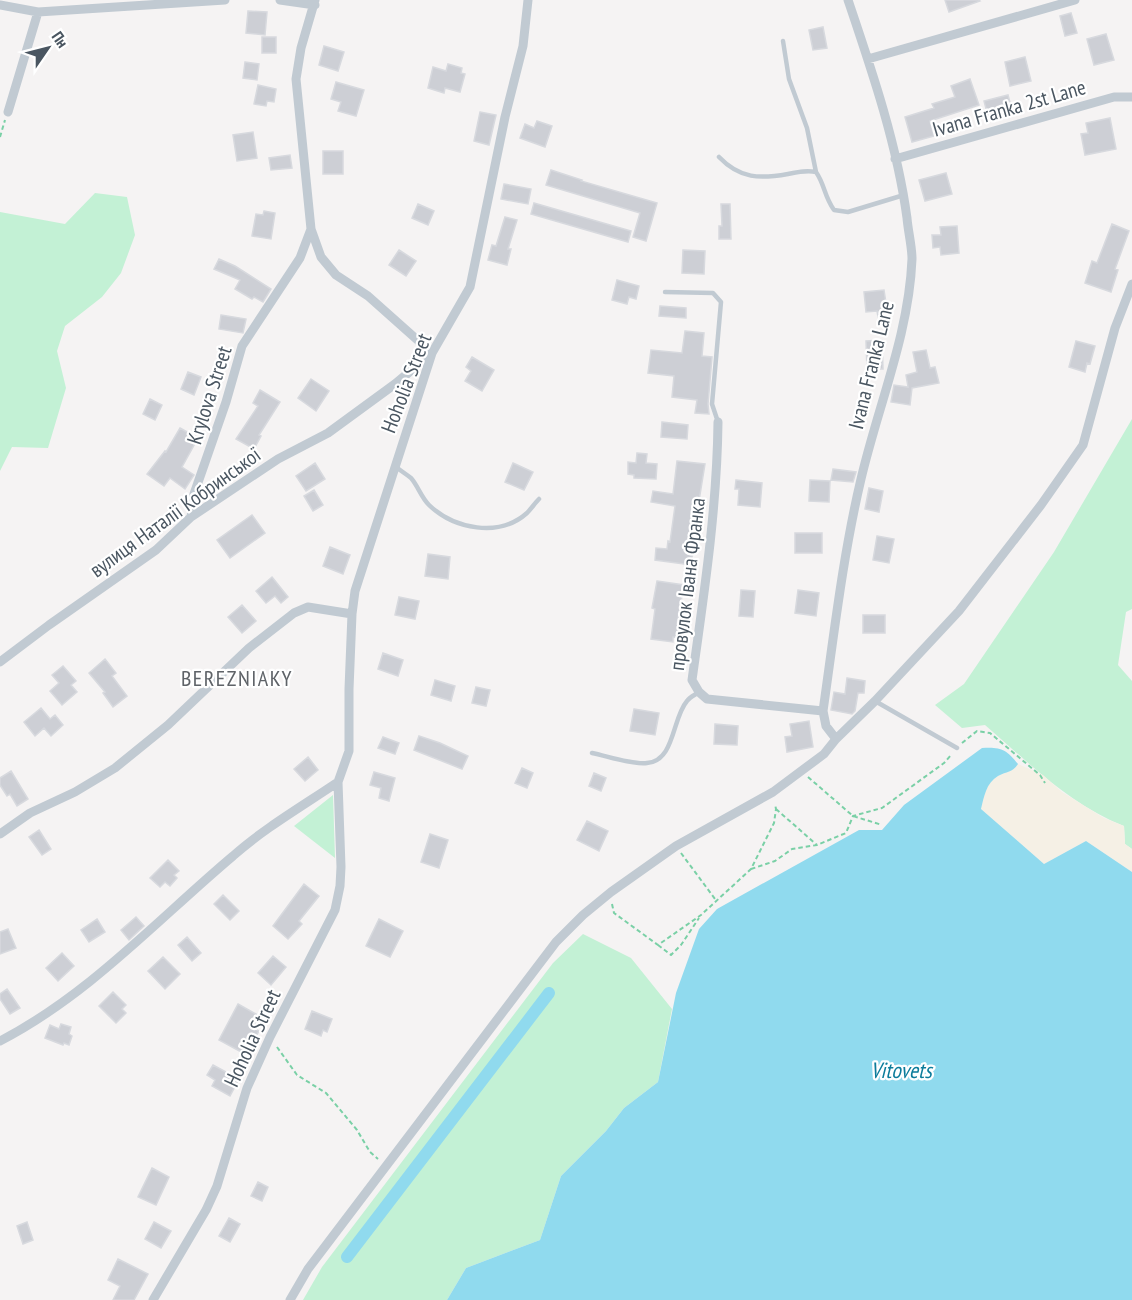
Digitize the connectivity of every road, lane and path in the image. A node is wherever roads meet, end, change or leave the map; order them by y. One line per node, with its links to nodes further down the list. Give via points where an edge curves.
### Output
1 (225, 0): 8 (street)
2 (280, 0): 6 (street, Krylova Street)
3 (528, 0): 21 (street, Hoholia Street, via 523,46 470,287)
4 (848, 0): 10 (street, Ivana Franka Lane)
5 (1075, 0): 10 (street)
6 (315, 3): 18 (street, Krylova Street, via 296,79)
7 (0, 6): 8 (street)
8 (38, 12): 12 (street)
9 (783, 41): 16 (lane, via 789,79 807,128)
10 (868, 59): 15 (street, Ivana Franka Lane)
11 (1132, 97): 15 (street, Ivana Franka 2st Lane, via 1114,97)
12 (8, 112): 13 (path)
13 (0, 137)
14 (719, 157): 16 (lane, via 746,175)
15 (896, 159): 17 (street, Ivana Franka Lane)
16 (816, 172): 17 (lane, via 834,210 848,212)
17 (904, 195): 30 (street, Ivana Franka Lane, via 912,257 904,324 861,480)
18 (311, 229): 21 (street, Krylova Street, via 321,257 336,275 375,302); 25 (street, Krylova Street, via 300,258 242,346 194,494)
19 (1132, 284): 29 (street, via 1115,328 1083,444 959,611)
20 (664, 292): 22 (lane, via 713,294 721,302 712,404)
21 (432, 353): 23 (street, Hoholia Street); 25 (street, вулиця Наталії Кобринської, via 328,433 278,459)
22 (718, 422): 28 (street, провулок Івана Франка, via 711,543 692,680)
23 (395, 466): 24 (lane, via 411,479 428,504 462,525 484,529 506,524 526,514); 26 (street, Hoholia Street, via 362,566)
24 (539, 499)
25 (191, 517): 27 (street, вулиця Наталії Кобринської, via 156,550)
26 (352, 614): 35 (street, Hoholia Street, via 349,751); 41 (street, via 308,607 294,613 249,648 116,768 30,813)
27 (0, 662)
28 (699, 693): 30 (street, провулок Івана Франка, via 708,699); 33 (lane, via 688,699 667,750 657,761 645,764)
29 (876, 701): 31 (street); 32 (lane)
30 (823, 711): 31 (street, via 826,726)
31 (836, 739): 34 (street)
32 (957, 748): 36 (path, via 977,731 990,733); 39 (path, via 944,763 882,808)
33 (592, 753)
34 (801, 771): 37 (street); 39 (path)
35 (338, 782): 49 (street, Hoholia Street, via 341,867 335,910); 50 (street, via 235,854 93,980 26,1028)
36 (1045, 783)
37 (772, 792): 38 (path); 43 (street)
38 (776, 809): 42 (path); 44 (path, via 774,823)
39 (853, 816): 40 (path); 42 (path, via 846,833)
40 (882, 825)
41 (0, 834)
42 (817, 845): 44 (path, via 792,849 775,861)
43 (676, 846): 45 (street); 46 (path)
44 (751, 869): 46 (path)
45 (611, 892): 48 (path, via 614,913); 51 (street, via 556,942)
46 (715, 900): 47 (path)
47 (700, 915): 48 (path); 48 (path, via 671,955)
48 (658, 945)
49 (270, 1037): 51 (path, via 297,1075 326,1093 370,1152); 52 (street, Hoholia Street, via 247,1088 206,1210)
50 (0, 1041)
51 (386, 1165): 53 (street, via 308,1269)
52 (153, 1300)
53 (290, 1300)

